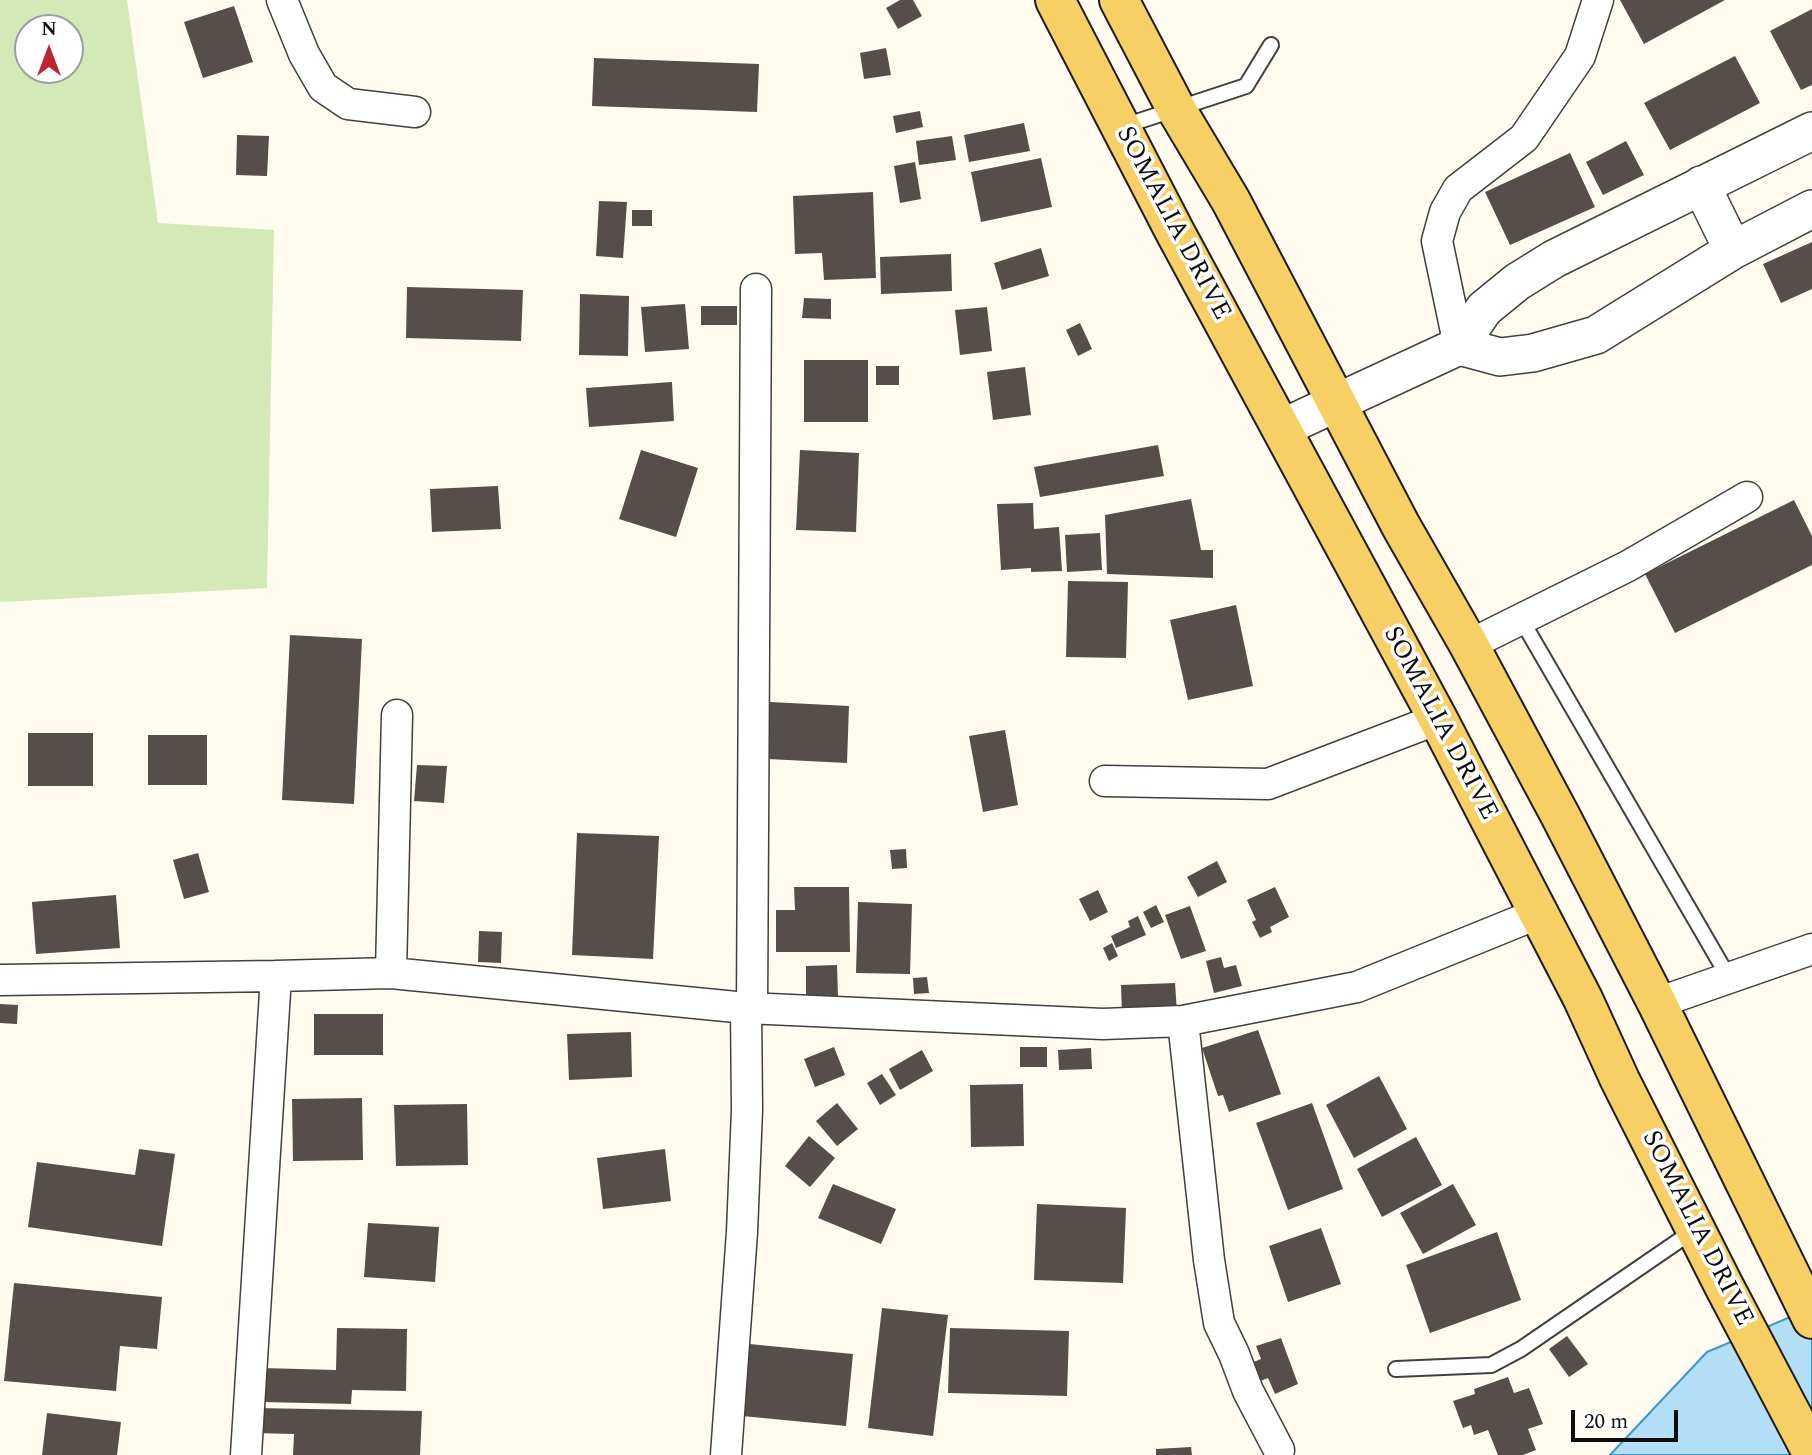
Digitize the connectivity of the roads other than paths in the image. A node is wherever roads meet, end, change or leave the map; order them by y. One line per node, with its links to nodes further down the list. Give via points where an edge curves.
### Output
1 (282, 0): 7 (street, via 323,87 348,104)
2 (1055, 0): 8 (main road, SOMALIA DRIVE)
3 (1119, 0): 6 (main road)
4 (1598, 0): 14 (street, via 1580,56 1524,138 1458,189 1445,212 1437,241)
5 (1271, 45): 6 (lane, via 1246,86)
6 (1175, 107): 8 (lane); 15 (main road, via 1231,201)
7 (415, 112)
8 (1120, 127): 16 (main road, SOMALIA DRIVE)
9 (1812, 131): 10 (street)
10 (1701, 185): 12 (street); 14 (street, via 1517,282 1484,309)
11 (1812, 209): 12 (street)
12 (1733, 250): 14 (street, via 1596,335 1533,354 1500,357)
13 (756, 289): 30 (street)
14 (1459, 346): 15 (street)
15 (1336, 402): 16 (street); 19 (main road)
16 (1282, 428): 21 (main road, SOMALIA DRIVE)
17 (1747, 497): 18 (street, via 1628,566)
18 (1521, 619): 19 (street); 27 (lane)
19 (1469, 645): 29 (main road)
20 (397, 715): 25 (street)
21 (1438, 719): 22 (street, via 1268,783); 23 (main road, SOMALIA DRIVE)
22 (1105, 781)
23 (1537, 914): 31 (street, via 1357,987); 32 (main road, SOMALIA DRIVE)
24 (1812, 949): 27 (street)
25 (391, 973): 26 (street); 30 (street)
26 (276, 976): 28 (street); 37 (street)
27 (1729, 978): 29 (street)
28 (0, 980)
29 (1657, 1003): 33 (main road)
30 (749, 1008): 31 (street, via 1103,1024); 38 (street, via 742,1232)
31 (1182, 1021): 35 (street, via 1219,1323)
32 (1696, 1229): 34 (lane, via 1491,1365); 36 (main road, SOMALIA DRIVE)
33 (1812, 1319)
34 (1396, 1369)
35 (1279, 1450)
36 (1812, 1452)
37 (246, 1455)
38 (726, 1455)

